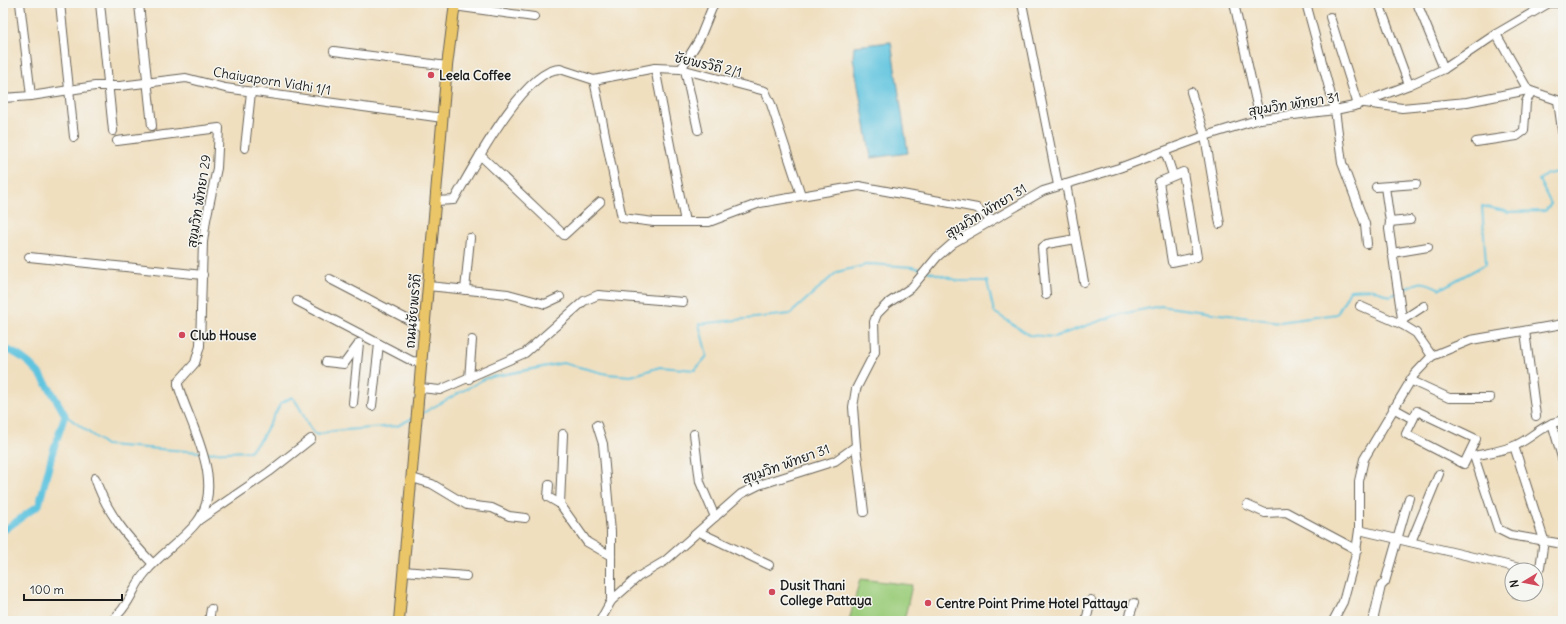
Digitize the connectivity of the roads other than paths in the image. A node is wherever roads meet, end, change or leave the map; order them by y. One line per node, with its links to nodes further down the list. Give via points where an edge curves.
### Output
1 (20, 3): 30 (street)
2 (60, 3): 26 (street)
3 (100, 3): 25 (street)
4 (714, 3): 21 (street)
5 (1022, 3): 50 (street)
6 (1234, 3): 36 (street)
7 (1306, 3): 34 (street)
8 (1379, 3): 24 (street)
9 (1417, 3): 20 (street)
10 (1549, 3): 11 (street); 16 (street, สุขุมวิท พัทยา 31)
11 (1563, 3)
12 (139, 4): 23 (street)
13 (454, 4): 14 (street); 18 (main road, ถนนชัยพรวิถี)
14 (534, 17)
15 (1330, 17): 33 (street)
16 (1496, 34): 20 (street, สุขุมวิท พัทยา 31); 27 (street)
17 (334, 52): 18 (street)
18 (447, 66): 35 (main road, ถนนชัยพรวิถี)
19 (655, 68): 21 (street, ชัยพรวิถี 2/1); 22 (street, ชัยพรวิถี 2/1); 58 (street)
20 (1444, 69): 24 (street, สุขุมวิท พัทยา 31)
21 (683, 70): 38 (street); 53 (street, ชัยพรวิถี 2/1, via 765,91)
22 (594, 80): 47 (street, ชัยพรวิถี 2/1, via 560,69 541,75 520,95); 58 (street, via 622,218)
23 (147, 83): 25 (street, Chaiyaporn Vidhi 1/1); 28 (street, Chaiyaporn Vidhi 1/1, via 186,78); 37 (street)
24 (1409, 85): 33 (street, สุขุมวิท พัทยา 31)
25 (108, 86): 26 (street, Chaiyaporn Vidhi 1/1); 39 (street)
26 (70, 90): 30 (street, Chaiyaporn Vidhi 1/1); 41 (street)
27 (1530, 91): 32 (street); 33 (street, via 1467,102 1402,108); 44 (street, via 1526,102 1524,131 1517,136)
28 (250, 92): 35 (street, Chaiyaporn Vidhi 1/1); 45 (street)
29 (1191, 92): 40 (street)
30 (31, 96): 31 (street, Chaiyaporn Vidhi 1/1)
31 (3, 98)
32 (1561, 101): 42 (street)
33 (1361, 104): 34 (street, สุขุมวิท พัทยา 31)
34 (1335, 110): 36 (street, สุขุมวิท พัทยา 31); 63 (street, via 1340,157 1365,224)
35 (443, 118): 54 (main road, ถนนชัยพรวิถี)
36 (1260, 119): 40 (street, สุขุมวิท พัทยา 31)
37 (152, 126)
38 (698, 130)
39 (113, 131)
40 (1205, 136): 46 (street, สุขุมวิท พัทยา 31); 60 (street)
41 (74, 137)
42 (1563, 137)
43 (117, 141): 67 (street, สุขุมวิท พัทยา 29, via 219,128 218,168 203,242)
44 (1476, 142)
45 (244, 148)
46 (1165, 151): 48 (street); 50 (street, สุขุมวิท พัทยา 31)
47 (480, 155): 54 (street, ชัยพรวิถี 2/1, via 454,200); 55 (street, via 564,235)
48 (1173, 175): 48 (street, via 1159,182 1172,262 1197,257 1183,172)
49 (1416, 184): 52 (street)
50 (1062, 185): 56 (street, สุขุมวิท พัทยา 31, via 1043,191); 62 (street)
51 (1376, 187): 52 (street)
52 (1385, 187): 59 (street)
53 (801, 195): 56 (street, via 859,186 977,208); 58 (street, via 760,203 709,222)
54 (436, 201): 70 (main road, ถนนชัยพรวิถี)
55 (600, 202)
56 (990, 220): 103 (street, สุขุมวิท พัทยา 31, via 953,243 933,261 912,287 877,314 874,322 875,352 856,389 853,407)
57 (1410, 220): 59 (street)
58 (685, 222)
59 (1390, 222): 65 (street)
60 (1220, 224)
61 (470, 238): 71 (street)
62 (1076, 239): 69 (street); 72 (street, via 1047,244 1042,248)
63 (1367, 244)
64 (1428, 247): 65 (street)
65 (1392, 253): 78 (street)
66 (29, 257): 67 (street)
67 (203, 275): 116 (street, สุขุมวิท พัทยา 29, via 200,346 195,363 178,385 205,460 208,486 206,502)
68 (330, 279): 80 (street)
69 (1084, 282)
70 (428, 286): 71 (street); 80 (main road, ถนนชัยพรวิถี)
71 (465, 290): 73 (street, via 508,294 545,304)
72 (1046, 295)
73 (560, 297)
74 (297, 301): 82 (street)
75 (683, 302): 88 (street, via 598,295 584,300 525,353)
76 (1360, 306): 78 (street)
77 (1424, 306): 78 (street)
78 (1403, 322): 85 (street, via 1416,333)
79 (1563, 324): 81 (street)
80 (424, 328): 87 (main road, ถนนชัยพรวิถี)
81 (1525, 331): 85 (street, via 1471,340); 95 (street)
82 (362, 340): 84 (street); 86 (street, via 344,364); 92 (street)
83 (472, 340): 88 (street)
84 (379, 344): 87 (street, via 412,361); 93 (street)
85 (1432, 356): 89 (street)
86 (326, 362)
87 (422, 362): 90 (main road, ถนนชัยพรวิถี)
88 (469, 379): 90 (street, via 440,390)
89 (1410, 380): 91 (street, via 1449,398); 94 (street)
90 (420, 388): 108 (main road, ถนนชัยพรวิถี)
91 (1490, 398)
92 (353, 403)
93 (372, 406)
94 (1393, 408): 96 (street); 117 (street, via 1364,459 1359,481)
95 (1536, 416)
96 (1414, 419): 96 (street, via 1406,434 1464,464 1476,439 1417,411)
97 (1563, 420): 98 (street)
98 (1552, 423): 104 (street); 105 (street)
99 (598, 425): 124 (street, via 603,444)
100 (564, 434): 111 (street)
101 (694, 434): 115 (street, via 700,482)
102 (311, 439): 116 (street, via 269,472)
103 (856, 446): 113 (street); 115 (street, สุขุมวิท พัทยา 31, via 835,461 759,485 741,494)
104 (1514, 446): 120 (street); 120 (street, via 1474,456 1498,529 1510,535)
105 (1563, 461)
106 (1439, 474): 121 (street)
107 (95, 478): 126 (street, via 108,509)
108 (412, 478): 114 (street, via 432,484 467,506 492,508 509,516); 129 (main road, ถนนชัยพรวิถี)
109 (549, 485): 111 (street, via 548,497)
110 (1410, 498): 119 (street)
111 (560, 504): 124 (street, via 587,542)
112 (1248, 505): 123 (street, via 1265,513 1286,512)
113 (864, 512)
114 (525, 518)
115 (715, 518): 118 (street, สุขุมวิท พัทยา 31)
116 (199, 520): 126 (street, สุขุมวิท พัทยา 29)
117 (1359, 530): 119 (street); 123 (street)
118 (698, 532): 127 (street); 132 (street, สุขุมวิท พัทยา 31, via 665,561 638,577)
119 (1396, 538): 121 (street); 142 (street)
120 (1544, 540): 122 (street); 125 (street)
121 (1411, 542): 128 (street)
122 (1563, 544)
123 (1357, 550): 141 (street, via 1343,602)
124 (611, 556): 132 (street)
125 (1541, 562)
126 (153, 564): 135 (street, สุขุมวิท พัทยา 29, via 144,573 125,607)
127 (769, 565)
128 (1504, 566)
129 (403, 571): 130 (street); 137 (main road, ถนนชัยพรวิถี)
130 (466, 576)
131 (1091, 600): 139 (street)
132 (611, 601): 138 (street, สุขุมวิท พัทยา 31)
133 (1134, 603): 140 (street)
134 (211, 610): 136 (street)
135 (112, 621)
136 (209, 621)
137 (399, 621)
138 (600, 621)
139 (1086, 621)
140 (1128, 621)
141 (1333, 621)
142 (1373, 621)

